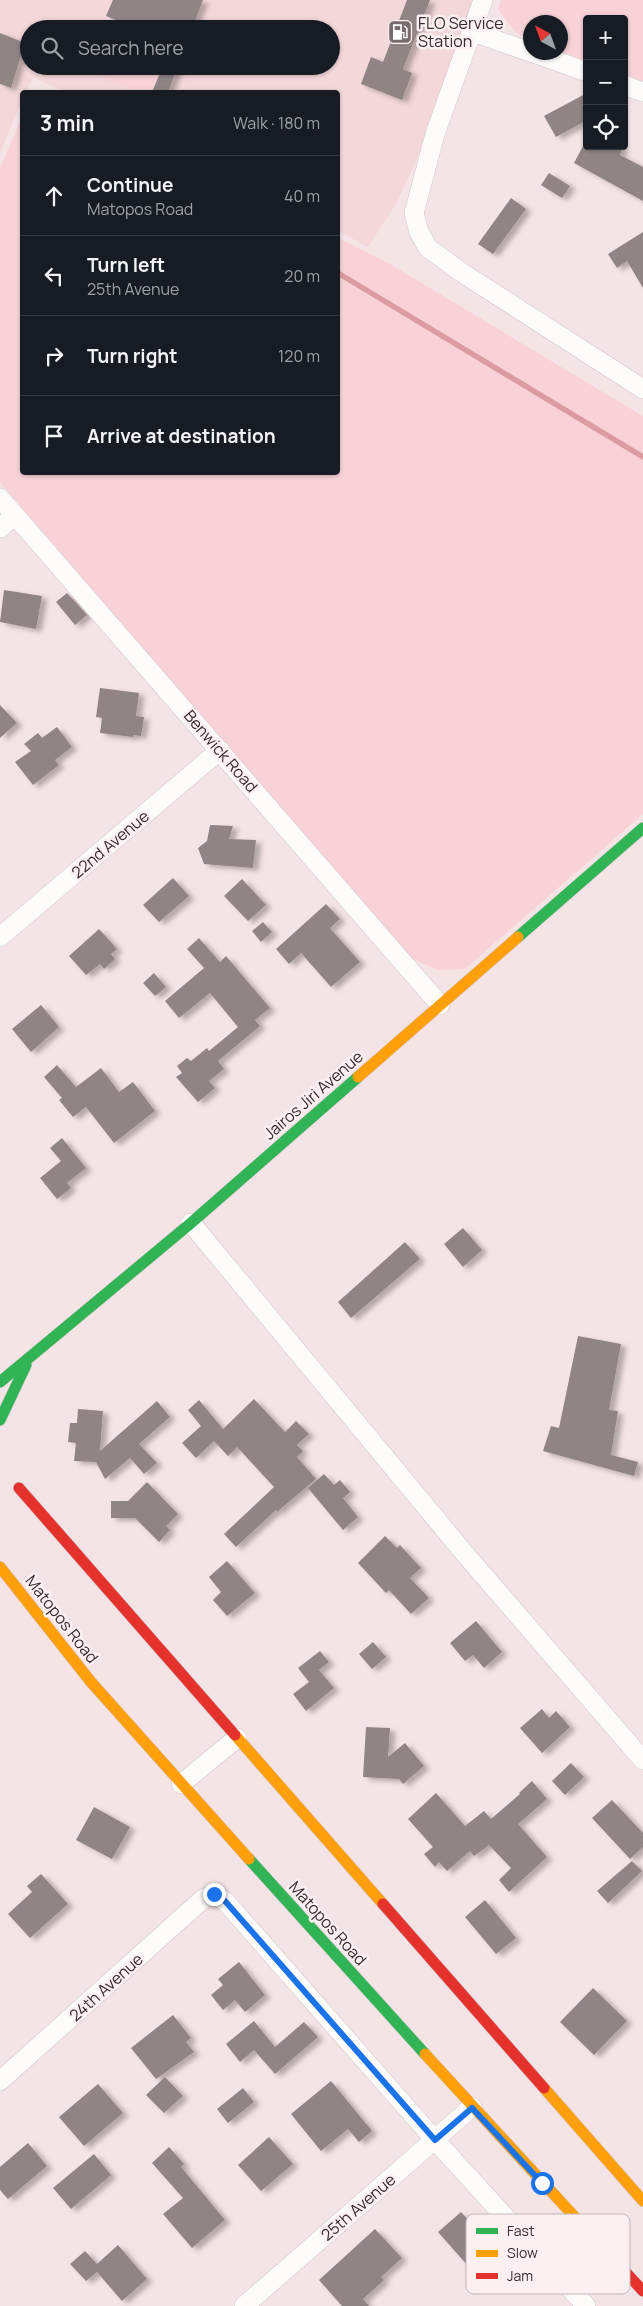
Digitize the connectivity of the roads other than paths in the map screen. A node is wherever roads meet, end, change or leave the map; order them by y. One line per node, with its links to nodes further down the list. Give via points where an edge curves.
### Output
1 (483, 0): 2 (street)
2 (470, 31): 3 (street); 8 (street, via 435,134 414,213 419,232 428,248 464,274)
3 (523, 49)
4 (553, 60): 5 (street)
5 (583, 71)
6 (628, 86): 7 (street)
7 (643, 92)
8 (643, 389)
9 (0, 498): 10 (street, Benwick Road)
10 (15, 515): 11 (street); 12 (street, Benwick Road)
11 (0, 528)
12 (220, 750): 14 (street, 22nd Avenue); 15 (street, Benwick Road)
13 (643, 828): 15 (main road, Jairos Jiri Avenue)
14 (0, 937)
15 (440, 1005): 16 (main road, Jairos Jiri Avenue)
16 (191, 1223): 17 (main road, Jairos Jiri Avenue); 25 (street, via 466,1554)
17 (30, 1358): 18 (main road); 19 (main road, Jairos Jiri Avenue); 20 (main road)
18 (0, 1366)
19 (0, 1382)
20 (0, 1420)
21 (19, 1488): 24 (main road)
22 (1, 1562): 23 (main road)
23 (5, 1577): 26 (main road, Matopos Road, via 91,1682)
24 (237, 1738): 26 (street); 30 (main road)
25 (643, 1760)
26 (182, 1784): 28 (main road, Matopos Road)
27 (0, 2081): 29 (street, 24th Avenue, via 204,1898 214,1894 225,1901)
28 (472, 2108): 29 (street, 25th Avenue); 32 (main road, Matopos Road)
29 (435, 2140): 31 (street); 36 (street, 25th Avenue)
30 (643, 2201)
31 (502, 2214)
32 (571, 2214)
33 (630, 2277): 34 (main road, Matopos Road)
34 (643, 2291)
35 (575, 2294): 37 (street)
36 (244, 2306)
37 (586, 2306)

